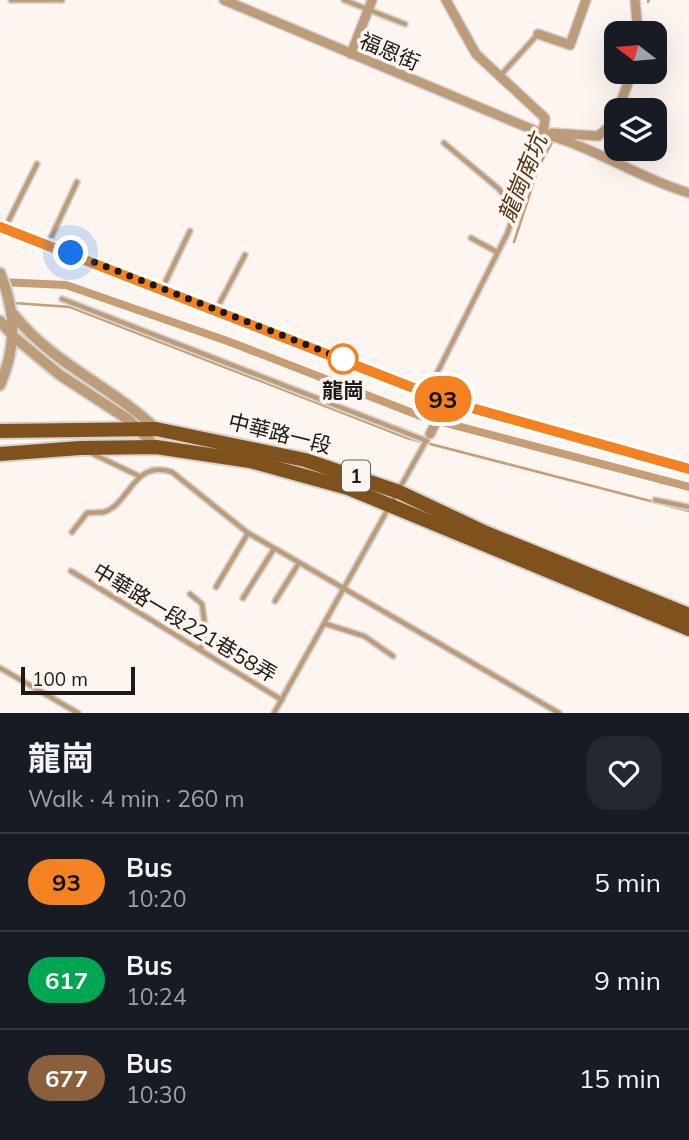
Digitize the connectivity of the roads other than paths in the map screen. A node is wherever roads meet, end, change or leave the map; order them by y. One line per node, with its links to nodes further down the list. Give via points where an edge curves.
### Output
1 (11, 0): 2 (lane)
2 (62, 0)
3 (224, 0): 15 (street, 福恩街)
4 (344, 0): 11 (lane)
5 (372, 0): 11 (street)
6 (446, 0): 10 (street)
7 (457, 0): 10 (street)
8 (586, 0): 14 (street, via 570,45)
9 (635, 0): 12 (street)
10 (452, 10): 16 (street, via 477,54)
11 (368, 11): 13 (lane); 15 (street)
12 (637, 21)
13 (405, 24)
14 (538, 34): 16 (lane)
15 (351, 54): 18 (street, 福恩街)
16 (499, 76): 18 (street, via 545,118)
17 (604, 131): 18 (street, via 598,136)
18 (543, 134): 22 (street, 福恩街, via 593,150 654,183); 23 (lane)
19 (444, 143): 23 (lane, via 499,189)
20 (37, 164): 24 (lane)
21 (77, 182): 27 (lane)
22 (689, 193)
23 (516, 212): 28 (lane)
24 (3, 228): 27 (street)
25 (190, 231): 31 (lane)
26 (471, 238): 28 (lane)
27 (48, 244): 31 (street)
28 (497, 252): 39 (lane)
29 (245, 255): 33 (lane)
30 (0, 273): 34 (street)
31 (162, 289): 33 (street)
32 (62, 299): 44 (lane)
33 (216, 310): 39 (street)
34 (14, 315): 37 (street); 42 (street, via 33,339)
35 (0, 320): 36 (street); 37 (street)
36 (0, 327)
37 (14, 337): 38 (street); 41 (street)
38 (0, 385)
39 (428, 392): 40 (street)
40 (445, 406): 44 (street); 48 (street)
41 (136, 429): 42 (main road, 中華路一段 / 1); 43 (main road, 中華路一段 / 1); 45 (street)
42 (156, 429): 50 (main road, 中華路一段 / 1, via 305,460)
43 (0, 431)
44 (428, 437): 50 (lane)
45 (156, 447): 46 (main road, 中華路一段 / 1); 52 (main road, 中華路一段 / 1, via 250,461)
46 (80, 448): 47 (main road, 中華路一段 / 1); 49 (lane)
47 (0, 454)
48 (689, 469)
49 (140, 476): 54 (lane, via 105,512 87,513); 55 (lane, via 158,469 172,472)
50 (399, 492): 52 (lane); 64 (main road, 中華路一段 / 1, via 486,533)
51 (655, 500): 53 (lane)
52 (392, 505): 60 (lane); 66 (main road, 中華路一段 / 1)
53 (689, 507)
54 (72, 531)
55 (248, 533): 56 (lane); 59 (lane)
56 (274, 549): 57 (lane); 62 (lane)
57 (299, 563): 60 (lane); 63 (lane)
58 (71, 571): 67 (lane, 中華路一段221巷58弄)
59 (216, 587)
60 (345, 591): 65 (lane); 73 (lane)
61 (190, 594): 67 (lane, via 202,604)
62 (243, 598)
63 (275, 601)
64 (689, 615)
65 (325, 624): 68 (lane, via 364,636); 70 (lane)
66 (689, 629)
67 (201, 648): 70 (lane, 中華路一段221巷58弄)
68 (393, 656)
69 (0, 668): 71 (lane)
70 (282, 700): 72 (lane)
71 (78, 713)
72 (274, 713)
73 (559, 713)

